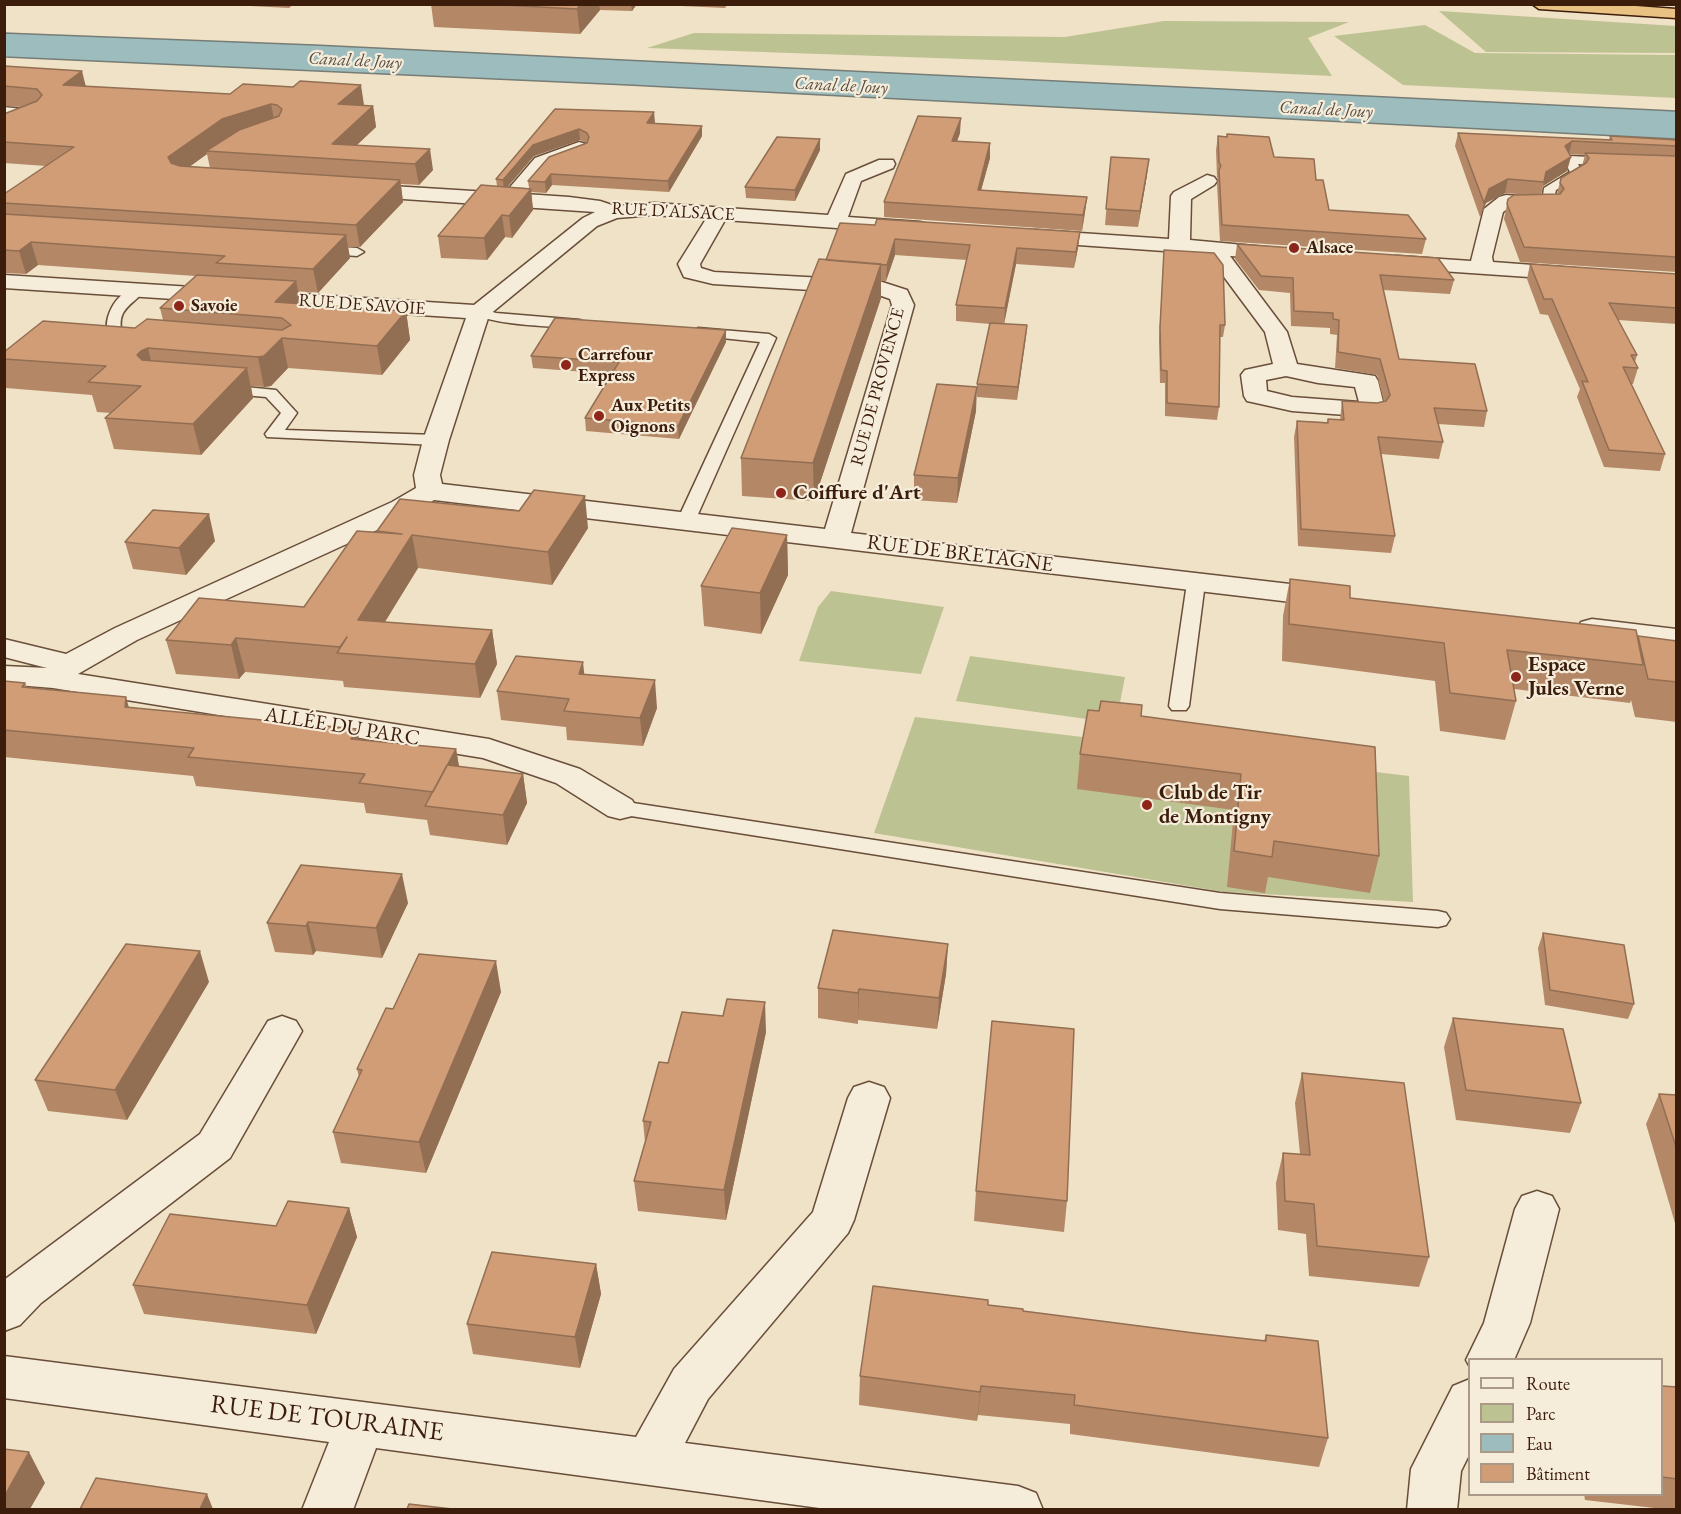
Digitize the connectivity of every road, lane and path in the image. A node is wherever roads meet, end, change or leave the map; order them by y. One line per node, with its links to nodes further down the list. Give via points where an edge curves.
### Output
1 (1539, 4): 2 (highway)
2 (1677, 14)
3 (4, 112): 4 (street, via 36,115)
4 (4, 130)
5 (579, 148): 10 (street, via 542,162)
6 (1617, 162): 11 (lane, via 1570,160 1577,173 1550,188)
7 (886, 164): 14 (street, via 853,178)
8 (1207, 181): 17 (street, via 1181,196)
9 (336, 188): 10 (street, RUE D'ALSACE)
10 (510, 199): 12 (street, RUE D'ALSACE, via 587,205)
11 (1548, 203): 23 (street, via 1506,201 1494,209 1481,257)
12 (613, 212): 13 (street, RUE D'ALSACE, via 654,209); 27 (street, via 590,222)
13 (719, 213): 14 (street, RUE D'ALSACE); 36 (street, RUE DE PROVENCE, via 689,264 692,272 713,278 879,288 899,295 903,305)
14 (836, 222): 15 (street, RUE D'ALSACE)
15 (940, 229)
16 (1010, 234): 17 (street)
17 (1179, 246): 19 (street)
18 (311, 249): 20 (lane)
19 (1214, 249): 21 (street); 31 (street, via 1276,332)
20 (357, 252)
21 (1305, 255)
22 (1376, 260): 23 (street)
23 (1483, 268): 24 (street)
24 (1598, 276)
25 (4, 281): 26 (street, RUE DE SAVOIE)
26 (138, 290): 27 (street, RUE DE SAVOIE); 30 (lane, via 115,310 112,326 116,339)
27 (479, 312): 28 (lane, via 495,317); 33 (street)
28 (599, 325)
29 (678, 331): 35 (lane, via 769,338)
30 (139, 341)
31 (1286, 369)
32 (213, 389): 33 (lane, via 271,393 289,413 273,434)
33 (436, 440): 34 (street, via 427,475)
34 (430, 491): 35 (street, RUE DE BRETAGNE); 42 (street, via 402,508 126,634)
35 (686, 521): 36 (street, RUE DE BRETAGNE)
36 (836, 538): 37 (street, RUE DE BRETAGNE)
37 (1196, 583): 38 (street, RUE DE BRETAGNE); 44 (lane)
38 (1365, 602)
39 (1561, 624): 40 (street)
40 (1677, 638)
41 (4, 648): 42 (street, ALLÉE DU PARC)
42 (61, 672): 43 (street, ALLÉE DU PARC); 45 (street, ALLÉE DU PARC, via 126,693 489,750 568,776)
43 (4, 675)
44 (1179, 706)
45 (620, 808): 46 (lane, via 1220,901)
46 (1438, 919)
47 (282, 1031): 50 (street, via 214,1146 25,1289)
48 (870, 1098): 55 (street, via 832,1220 691,1384)
49 (1537, 1209): 51 (street, via 1508,1323)
50 (4, 1311)
51 (1490, 1358)
52 (4, 1377): 54 (street, RUE DE TOURAINE)
53 (1468, 1405): 58 (street, via 1436,1469)
54 (361, 1424): 55 (street, RUE DE TOURAINE); 56 (street)
55 (649, 1462): 57 (street, RUE DE TOURAINE)
56 (327, 1509)
57 (1018, 1509)
58 (1432, 1509)

